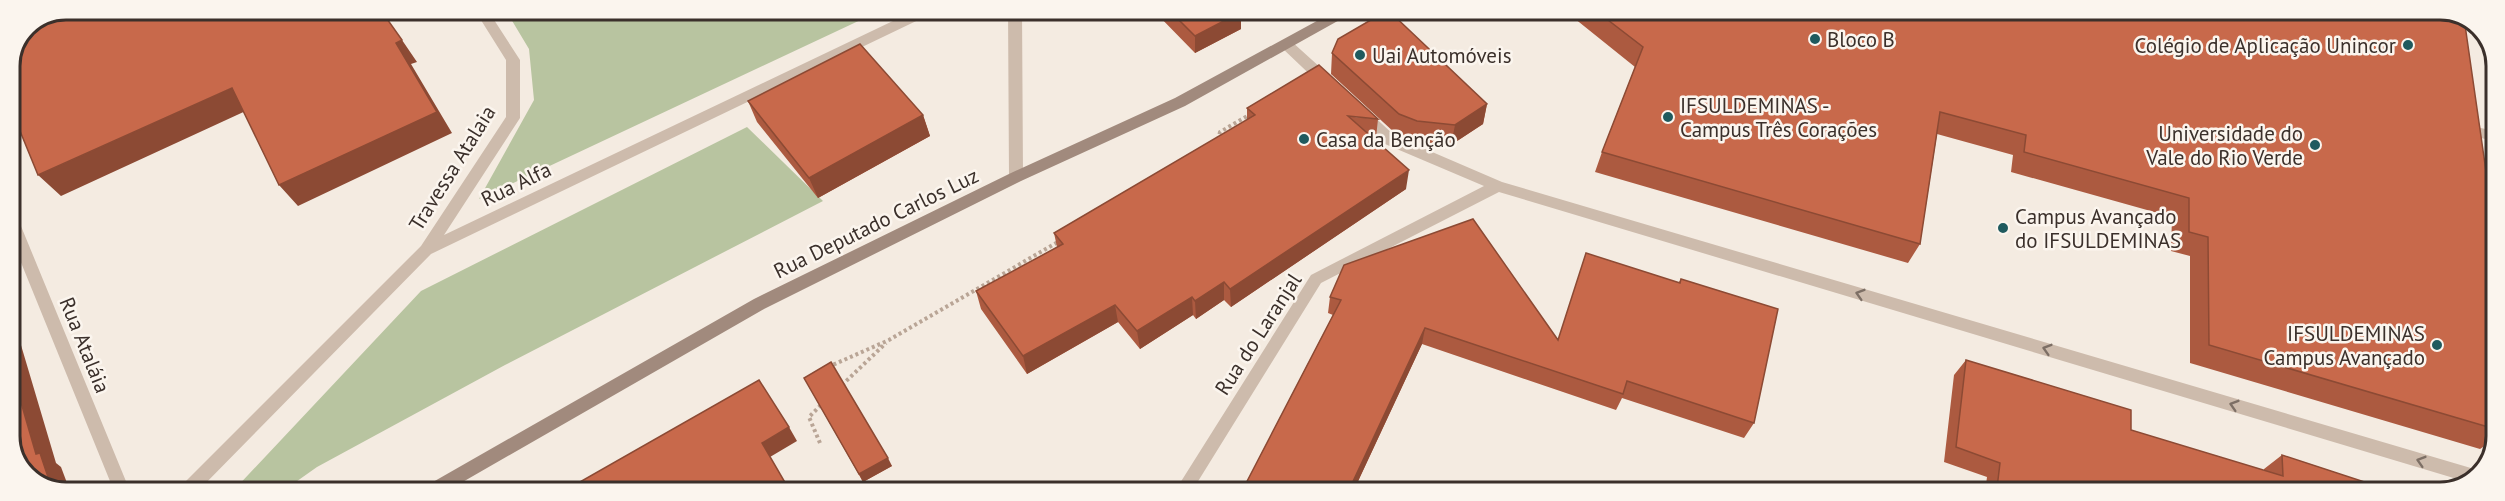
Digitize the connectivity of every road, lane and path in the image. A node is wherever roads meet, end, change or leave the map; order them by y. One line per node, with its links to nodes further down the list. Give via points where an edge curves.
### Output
1 (486, 19): 16 (street, Travessa Atalaia, via 513,60 513,118)
2 (909, 19): 16 (street, Rua Alfa)
3 (1015, 19): 12 (street)
4 (1331, 19): 5 (main road, Rua Deputado Carlos Luz)
5 (1286, 44): 6 (street); 12 (main road, Rua Deputado Carlos Luz, via 1180,102)
6 (1334, 89)
7 (1350, 104): 13 (street, via 1390,140)
8 (1260, 109): 11 (path, via 1220,132)
9 (2476, 131): 10 (street)
10 (2485, 133)
11 (1216, 144)
12 (1016, 177): 25 (main road, Rua Deputado Carlos Luz, via 759,304)
13 (1498, 186): 22 (street, one-way to 13); 26 (street, Rua do Laranjal, via 1316,279)
14 (19, 240): 23 (street, Rua Ataláia)
15 (1062, 240): 17 (path)
16 (426, 250): 24 (street, Rua Alfa)
17 (889, 340): 18 (path); 19 (path)
18 (826, 368)
19 (841, 386)
20 (825, 402): 21 (path, via 809,417)
21 (820, 443)
22 (2465, 473)
23 (118, 482)
24 (197, 482)
25 (448, 482)
26 (1189, 482)

